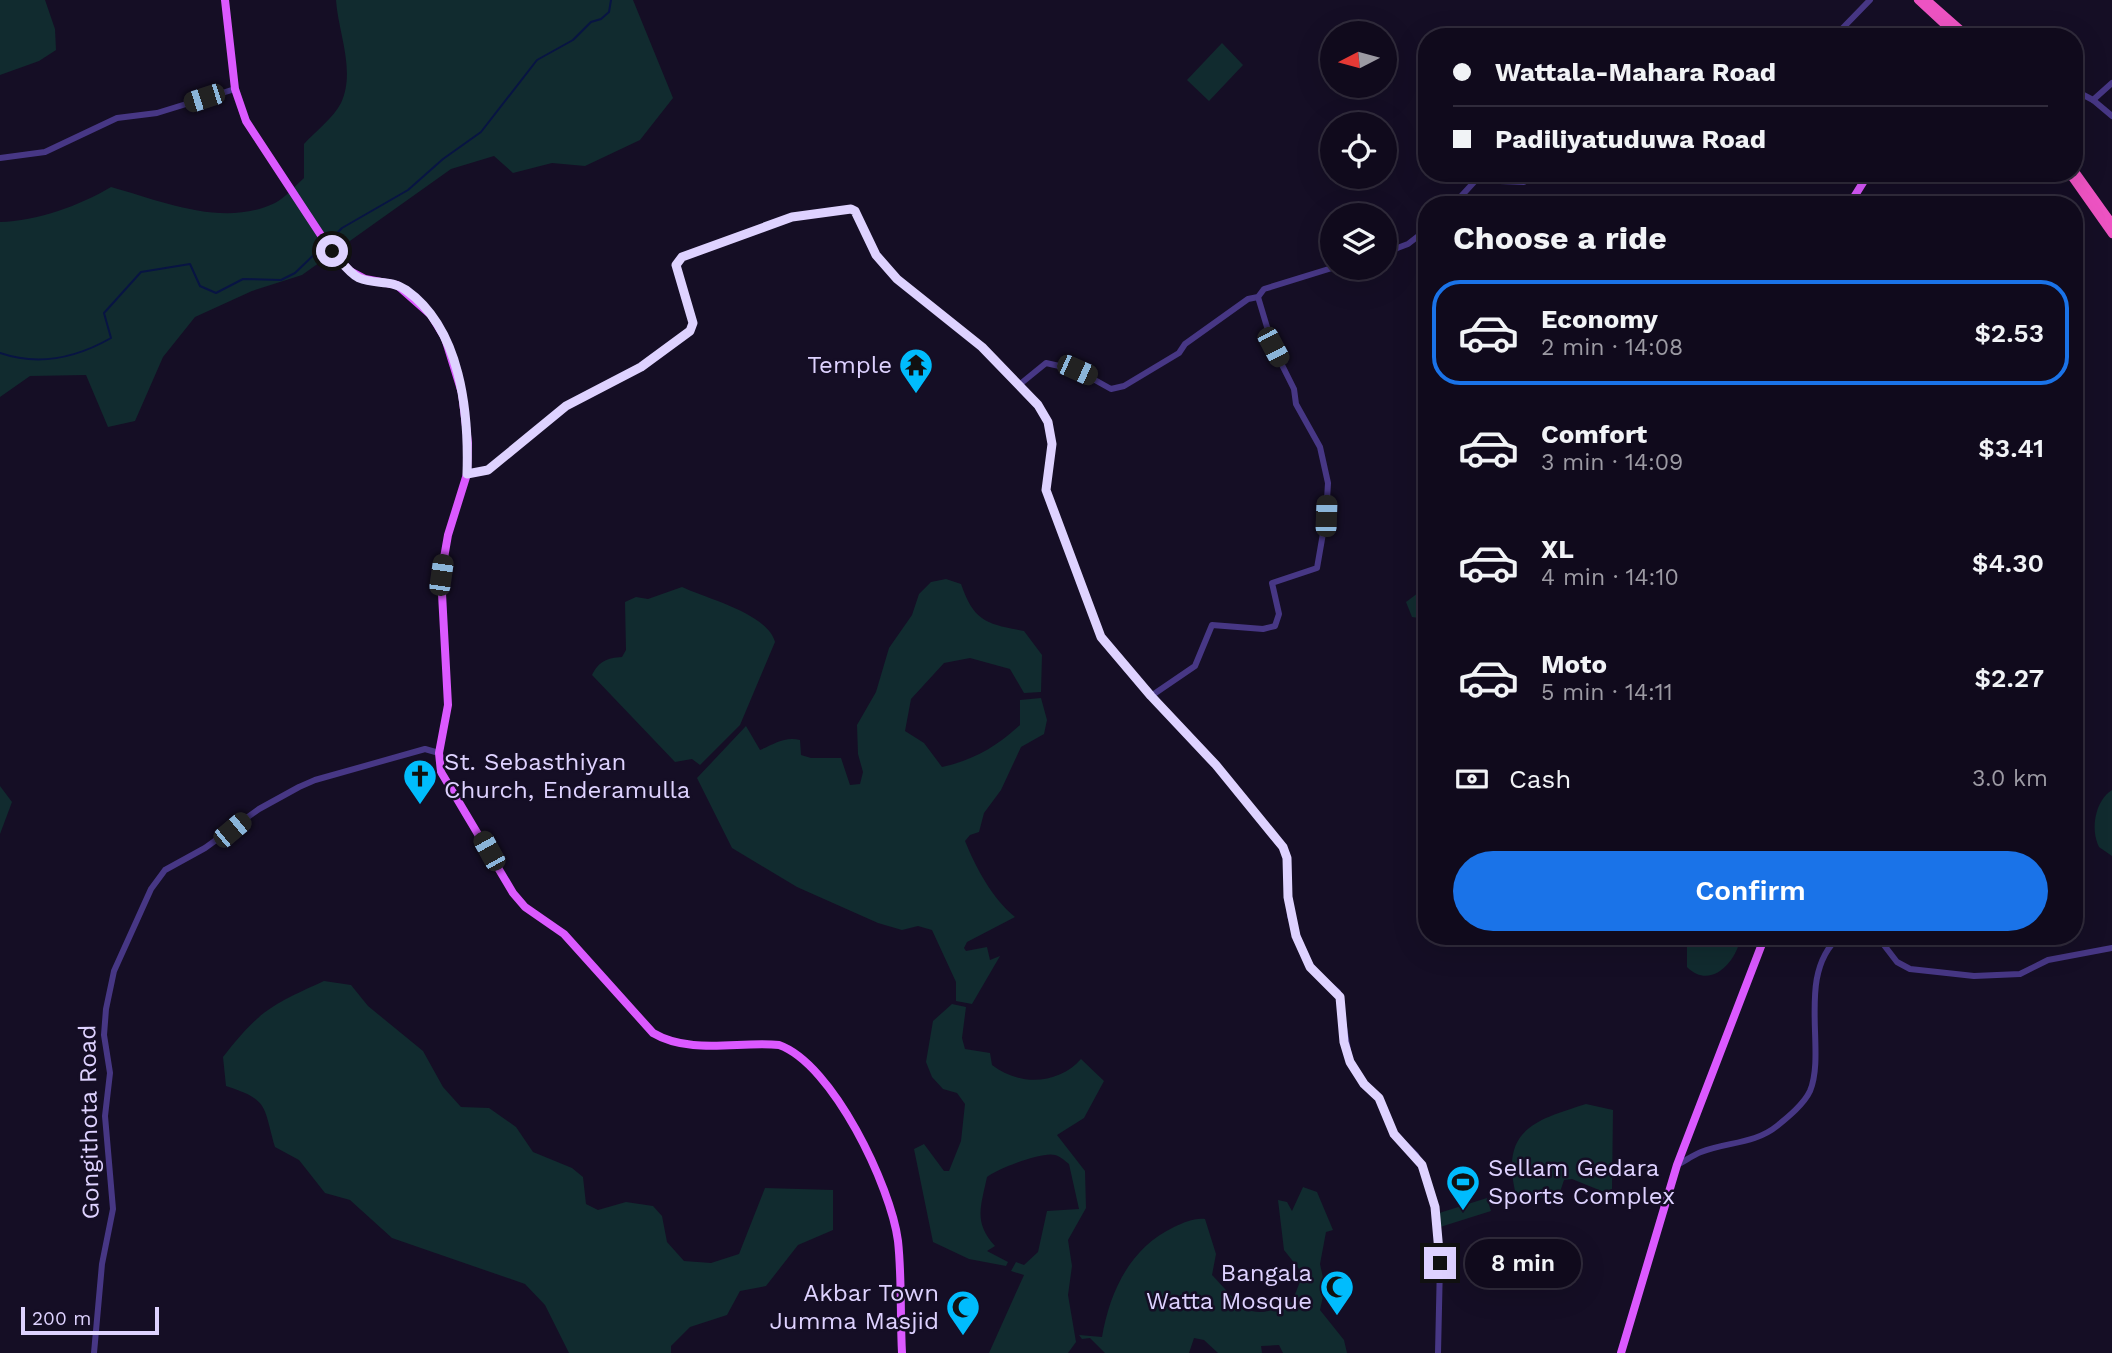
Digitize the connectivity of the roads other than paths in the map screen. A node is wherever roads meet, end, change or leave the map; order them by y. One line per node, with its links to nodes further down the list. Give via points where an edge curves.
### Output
1 (225, 0): 9 (main road)
2 (1870, 0): 5 (street)
3 (1918, 0): 6 (highway)
4 (1927, 0): 7 (highway)
5 (1843, 28)
6 (1948, 28)
7 (1959, 28)
8 (2112, 83): 11 (street)
9 (235, 89): 13 (street, via 157,113 117,118 45,152); 25 (main road, via 246,121 332,251 359,278 397,285 431,315 445,338 462,393)
10 (2083, 94): 11 (street)
11 (2093, 100): 12 (street)
12 (2112, 116)
13 (0, 158)
14 (1474, 182): 17 (street)
15 (2075, 182): 19 (highway)
16 (2083, 182): 18 (highway)
17 (1461, 196)
18 (2112, 223)
19 (2112, 234)
20 (1418, 236): 21 (street)
21 (1397, 248)
22 (1320, 271): 23 (street, via 1279,282)
23 (1258, 297): 24 (street, via 1248,299 1179,353 1124,386 1111,389 1077,370 1046,363); 26 (street, via 1296,404 1325,463 1326,516 1318,564 1314,570 1272,583 1279,614 1275,626 1212,625 1195,666)
24 (1019, 385): 25 (street, via 966,333 897,279 876,255 851,209 792,217 682,257 676,265 693,323 690,331 641,367 566,406 488,470); 26 (street, via 1048,422 1052,453 1046,490 1094,621 1110,649)
25 (467, 474): 27 (main road, via 441,575 448,705)
26 (1151, 696): 35 (street, via 1216,765 1287,854 1290,916 1304,957 1338,992 1350,1062 1379,1098 1394,1134 1416,1155 1428,1182 1440,1263)
27 (439, 753): 33 (street, Gongithota Road, via 425,749 315,780 259,809 165,870 151,889 114,971 106,1009 104,1035 110,1073 105,1116 113,1209 102,1264); 34 (main road, via 441,772 513,893 564,934 653,1033 688,1044 779,1045 790,1049 822,1080 865,1146 892,1212 898,1239)
28 (1762, 945): 32 (main road)
29 (1831, 945): 32 (street, via 1818,977 1814,1066 1808,1095 1766,1135 1701,1152)
30 (1884, 945): 31 (street, via 1897,962 1910,969 1974,976 2020,974 2048,960)
31 (2112, 948)
32 (1678, 1165): 36 (main road)
33 (94, 1353)
34 (902, 1353)
35 (1438, 1353)
36 (1622, 1353)

